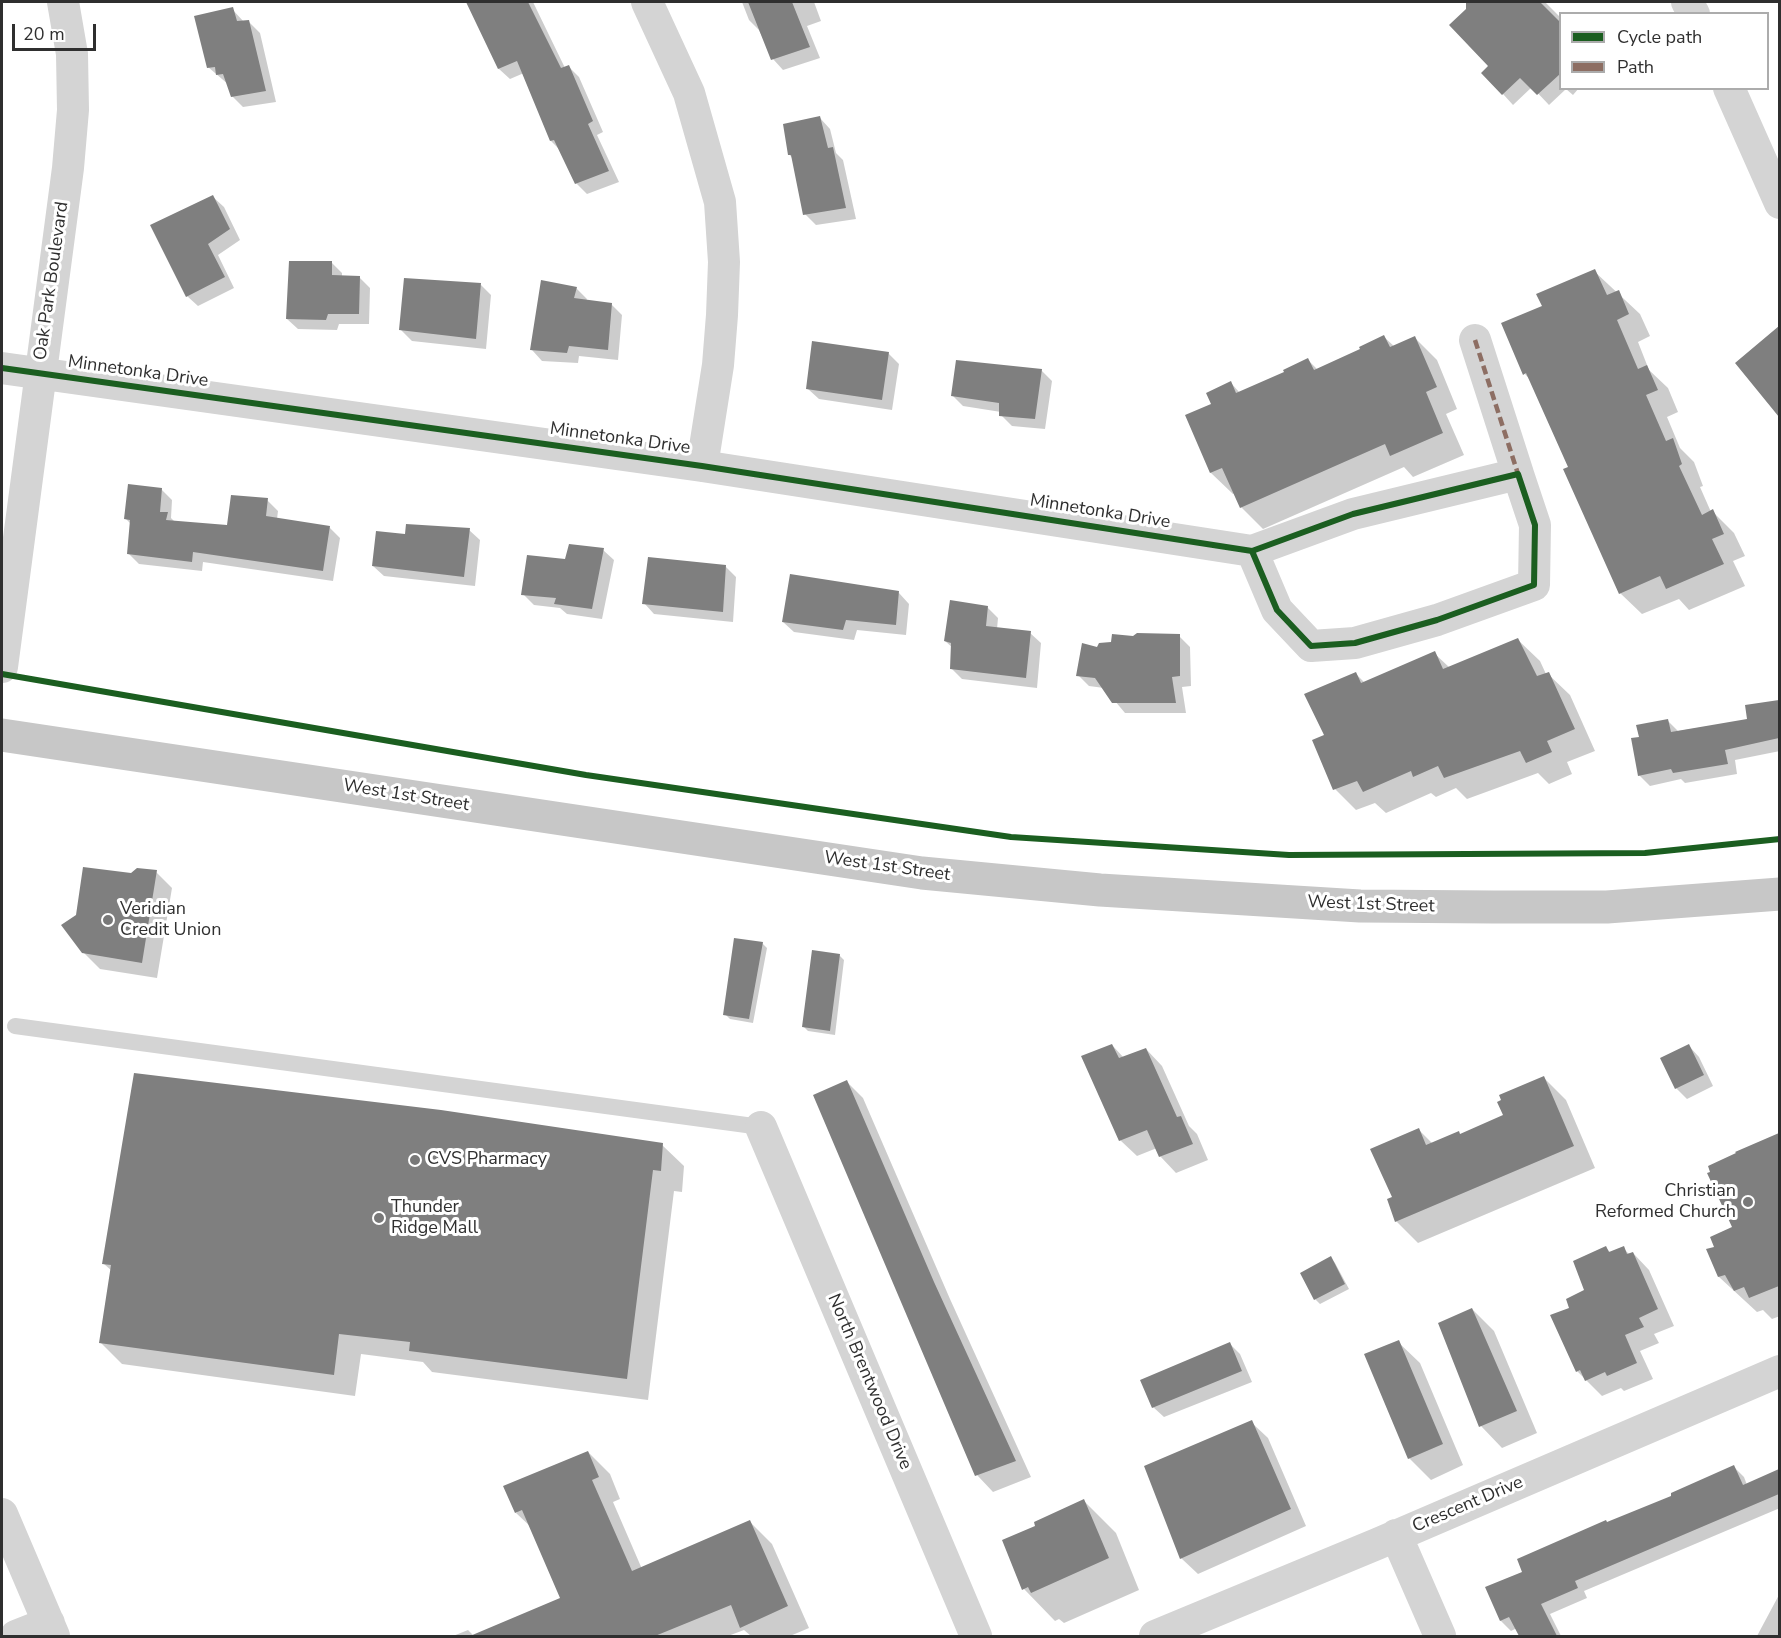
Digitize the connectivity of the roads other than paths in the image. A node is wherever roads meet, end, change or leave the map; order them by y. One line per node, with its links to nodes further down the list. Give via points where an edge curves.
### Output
1 (63, 2): 7 (street, Oak Park Boulevard, via 72,54 73,110)
2 (647, 2): 8 (street, via 689,93 720,202 722,315)
3 (1730, 90): 4 (street)
4 (1779, 203)
5 (1475, 340): 9 (street)
6 (2, 368): 7 (street, Minnetonka Drive)
7 (39, 373): 8 (street, Minnetonka Drive); 11 (street, Oak Park Boulevard)
8 (702, 466): 10 (street, Minnetonka Drive)
9 (1518, 474): 10 (street, via 1353,514); 10 (street, via 1535,525 1534,585 1437,620 1355,643 1311,646 1277,610)
10 (1242, 550)
11 (2, 667)
12 (2, 735): 13 (main road, West 1st Street, via 922,873 1100,890 1371,906 1607,906)
13 (1779, 894)
14 (15, 1026): 15 (lane)
15 (761, 1127): 21 (street, North Brentwood Drive)
16 (1779, 1371): 18 (street, Crescent Drive)
17 (2, 1514): 19 (street)
18 (1396, 1535): 22 (street, Crescent Drive); 23 (street)
19 (51, 1630): 20 (street)
20 (16, 1636)
21 (976, 1636)
22 (1155, 1636)
23 (1440, 1636)

